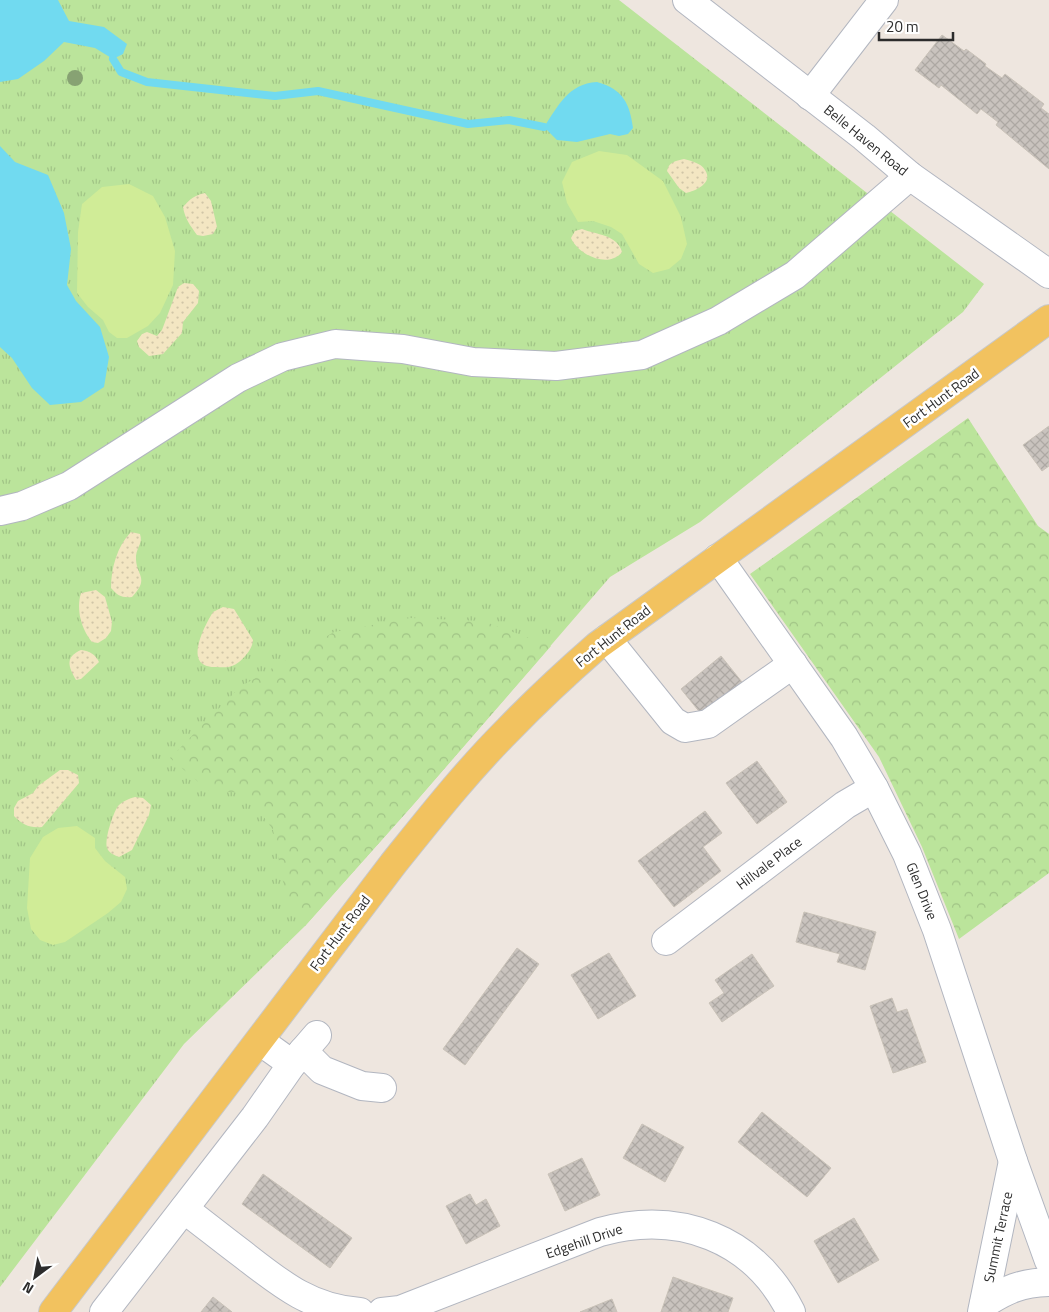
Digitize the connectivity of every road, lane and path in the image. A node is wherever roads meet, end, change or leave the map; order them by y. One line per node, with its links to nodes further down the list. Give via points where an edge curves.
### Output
1 (687, 0): 3 (street, Belle Haven Road)
2 (884, 0): 3 (street)
3 (810, 96): 4 (street, Belle Haven Road)
4 (910, 176): 5 (street, Belle Haven Road); 7 (street, via 796,275 718,321 642,355 556,366 473,362 403,349 335,344 282,356 238,378 70,486 22,506)
5 (1049, 274)
6 (1049, 319): 8 (main road, Fort Hunt Road)
7 (0, 511)
8 (718, 558): 9 (main road, Fort Hunt Road); 10 (street, Glen Drive)
9 (607, 639): 10 (street, via 673,721 685,728 708,724); 13 (main road, Fort Hunt Road, via 550,687 447,797 392,864)
10 (793, 664): 11 (street, Glen Drive, via 844,737)
11 (874, 788): 12 (street, Hillvale Place, via 845,805); 16 (street, Glen Drive, via 907,854 937,930)
12 (666, 941)
13 (260, 1040): 14 (street); 21 (main road, Fort Hunt Road)
14 (304, 1050): 15 (street, via 322,1070 362,1086); 17 (street)
15 (382, 1088)
16 (1013, 1161): 18 (street, Glen Drive); 20 (street, Summit Terrace)
17 (184, 1209): 22 (street); 23 (street, via 283,1286 327,1307)
18 (1049, 1261)
19 (1049, 1282): 20 (street, via 1009,1289)
20 (983, 1308)
21 (53, 1312)
22 (104, 1312)
23 (360, 1312)
24 (382, 1312): 25 (street, Edgehill Drive, via 400,1310 600,1232 645,1224 694,1230 742,1252 765,1272)
25 (791, 1312)

